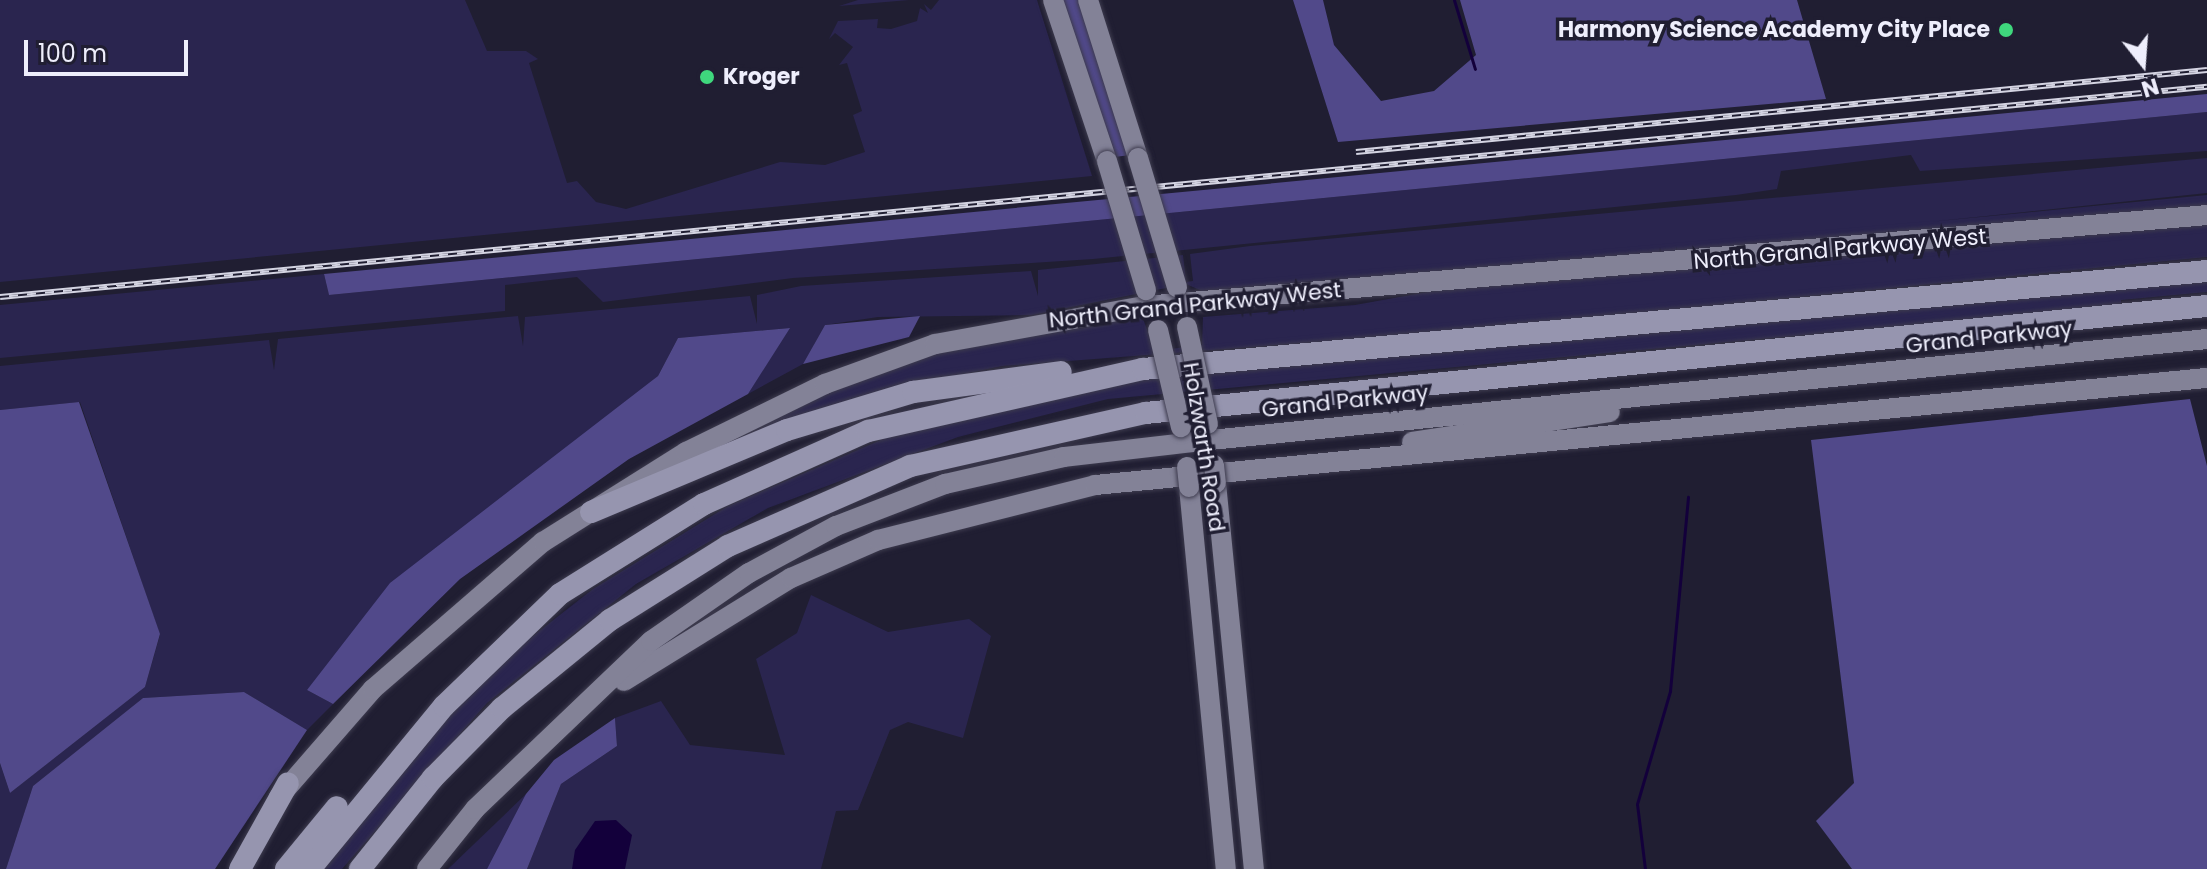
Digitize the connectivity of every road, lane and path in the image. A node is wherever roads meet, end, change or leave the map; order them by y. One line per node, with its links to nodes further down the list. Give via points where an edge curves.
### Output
1 (1053, 0): 6 (main road, Holzwarth Road, bridge)
2 (1088, 0): 5 (main road, Holzwarth Road, bridge)
3 (2207, 215): 5 (main road, North Grand Parkway West)
4 (2207, 271): 10 (highway)
5 (1180, 296): 6 (main road, North Grand Parkway West); 12 (main road, Holzwarth Road, bridge)
6 (1148, 298): 13 (main road, Holzwarth Road, bridge); 15 (main road, North Grand Parkway West, via 935,344 825,384 686,452)
7 (2207, 306): 23 (highway, via 1146,413 910,466 728,546 610,620 502,708 433,778)
8 (2207, 339): 9 (main road, Grand Parkway)
9 (1971, 363): 12 (main road, Grand Parkway); 14 (main road, via 1508,425)
10 (1143, 369): 15 (highway, via 1018,374 913,392 787,430); 16 (highway, via 868,431 704,504 560,594)
11 (2207, 378): 14 (main road)
12 (1209, 432): 13 (main road, Grand Parkway); 26 (main road, Holzwarth Road)
13 (1182, 435): 17 (main road, Grand Parkway, via 945,484 836,526 749,573 651,641); 25 (main road, Holzwarth Road)
14 (1262, 468): 17 (main road, via 1095,485 878,540 791,578 679,641)
15 (591, 512): 18 (main road, North Grand Parkway West, via 467,602)
16 (444, 706): 21 (highway, via 415,720); 22 (highway)
17 (563, 725): 24 (main road, via 475,809)
18 (288, 783): 19 (main road, North Grand Parkway West); 20 (highway)
19 (228, 869)
20 (240, 869)
21 (286, 869)
22 (310, 869)
23 (360, 869)
24 (427, 869)
25 (1226, 869)
26 (1254, 869)

